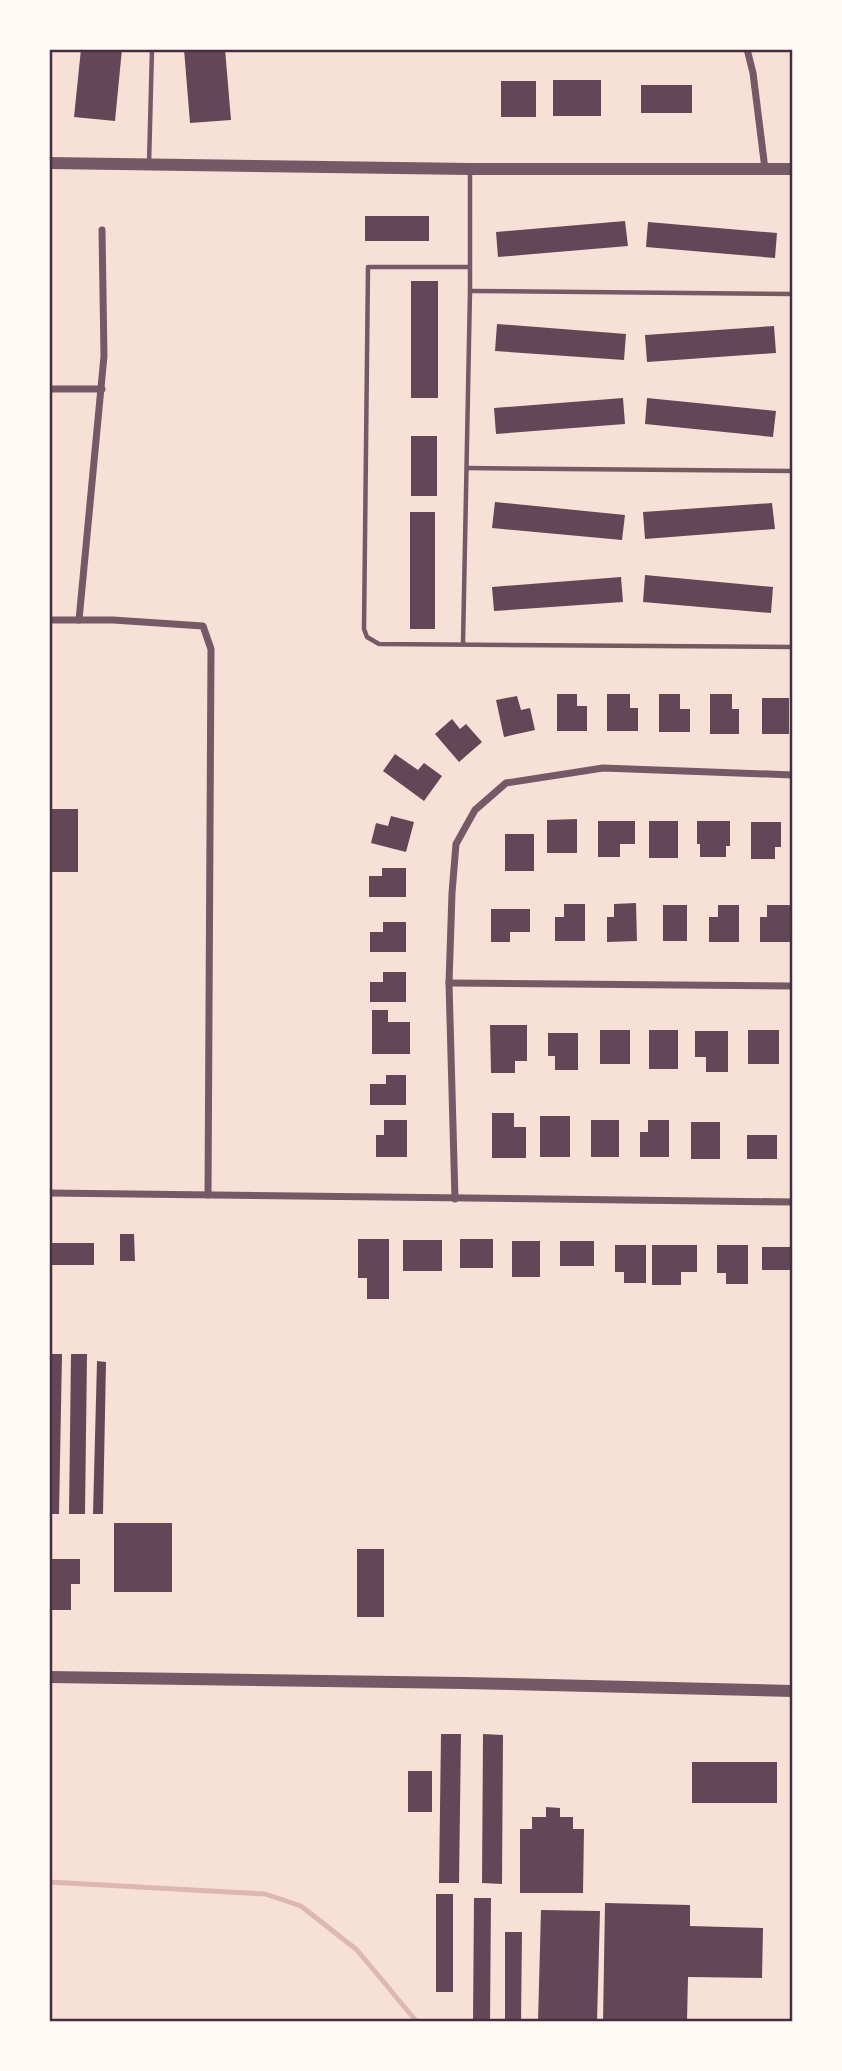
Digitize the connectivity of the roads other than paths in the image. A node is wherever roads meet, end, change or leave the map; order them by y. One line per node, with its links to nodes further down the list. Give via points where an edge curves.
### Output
1 (152, 49): 4 (lane)
2 (747, 49): 6 (street)
3 (49, 163): 4 (street)
4 (149, 165): 5 (street)
5 (470, 169): 6 (street); 9 (lane)
6 (765, 169): 7 (street)
7 (793, 169)
8 (102, 230): 13 (street)
9 (470, 267): 10 (lane); 18 (lane, via 368,267 364,629 367,637 379,644)
10 (470, 291): 11 (lane); 14 (lane)
11 (793, 294)
12 (49, 389): 13 (street)
13 (102, 389): 17 (street)
14 (467, 468): 15 (lane); 18 (lane)
15 (793, 471)
16 (49, 620): 17 (street)
17 (79, 620): 24 (street, via 203,626 211,649)
18 (463, 644): 19 (lane)
19 (793, 647)
20 (793, 775): 21 (street, via 603,768 506,783 475,810 456,844)
21 (449, 983): 22 (street); 25 (street)
22 (793, 986)
23 (49, 1193): 24 (street)
24 (208, 1195): 25 (street)
25 (455, 1199): 26 (street)
26 (793, 1202)
27 (49, 1676): 28 (street)
28 (793, 1691)

